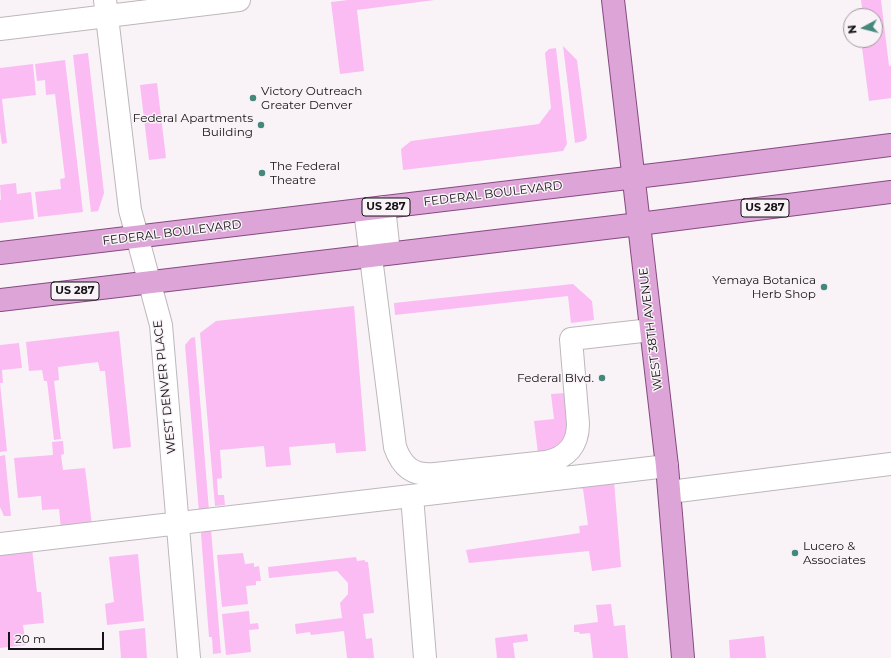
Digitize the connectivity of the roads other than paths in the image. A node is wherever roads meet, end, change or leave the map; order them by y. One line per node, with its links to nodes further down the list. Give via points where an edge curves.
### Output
1 (239, 0): 3 (street)
2 (613, 0): 6 (main road, WEST 38TH AVENUE)
3 (106, 8): 4 (street); 10 (street, WEST DENVER PLACE, via 130,210)
4 (0, 29)
5 (891, 146): 6 (main road, FEDERAL BOULEVARD / US 287)
6 (634, 177): 8 (main road, FEDERAL BOULEVARD / US 287); 9 (main road, WEST 38TH AVENUE)
7 (890, 196): 9 (main road, US 287)
8 (375, 208): 10 (main road, FEDERAL BOULEVARD / US 287); 12 (street)
9 (639, 224): 12 (main road, US 287); 15 (main road, WEST 38TH AVENUE)
10 (138, 237): 11 (main road, FEDERAL BOULEVARD / US 287); 13 (street, WEST DENVER PLACE)
11 (0, 253)
12 (380, 254): 13 (main road, US 287); 15 (street, via 384,362 394,447 402,462 420,474 539,463 553,461 565,455 577,437 578,424 571,339)
13 (150, 282): 14 (main road, US 287); 20 (street, WEST DENVER PLACE, via 161,325)
14 (0, 300)
15 (651, 330): 17 (main road, WEST 38TH AVENUE)
16 (891, 464): 18 (street)
17 (667, 466): 18 (main road, WEST 38TH AVENUE); 19 (street)
18 (670, 492): 24 (main road, WEST 38TH AVENUE)
19 (412, 496): 20 (street); 23 (street)
20 (178, 523): 21 (street); 22 (street, WEST DENVER PLACE)
21 (0, 544)
22 (189, 658)
23 (425, 658)
24 (684, 658)

